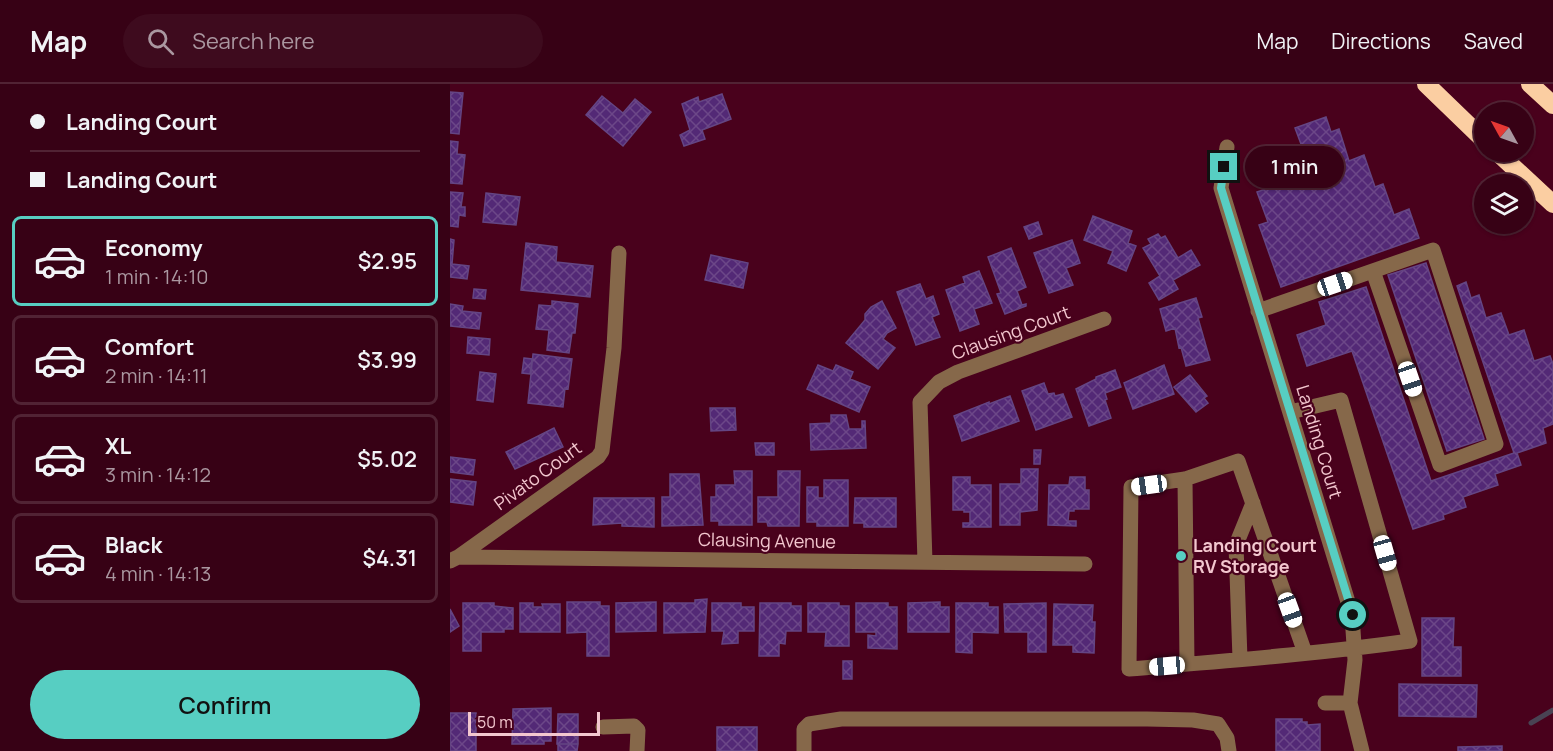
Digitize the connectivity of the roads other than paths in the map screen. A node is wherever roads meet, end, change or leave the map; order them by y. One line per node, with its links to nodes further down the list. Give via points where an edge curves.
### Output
1 (1426, 84): 4 (highway)
2 (1530, 84): 3 (highway)
3 (1553, 105)
4 (1474, 130)
5 (1227, 147): 10 (street, Landing Court, via 1221,188)
6 (1508, 162): 7 (highway)
7 (1553, 204)
8 (619, 253): 15 (street, Pivato Court, via 614,348 602,451)
9 (1373, 271): 9 (street, via 1433,250 1496,444 1440,465); 10 (street)
10 (1258, 311): 12 (street, Landing Court)
11 (1104, 319): 16 (street, Clausing Court, via 958,372 939,382 920,402)
12 (1290, 412): 18 (street, Landing Court, via 1353,615); 18 (street, via 1341,400 1410,641)
13 (1185, 479): 14 (street, via 1238,461); 21 (street); 21 (street, via 1131,487 1129,669)
14 (1253, 503): 19 (street); 20 (street, via 1236,545)
15 (454, 559): 16 (street, Clausing Avenue)
16 (925, 562): 17 (street, Clausing Avenue)
17 (1084, 564)
18 (1354, 649): 19 (street); 23 (street, Landing Court)
19 (1305, 653): 20 (street)
20 (1240, 659): 21 (street)
21 (1186, 664)
22 (1325, 703): 23 (street)
23 (1350, 703): 28 (street, Landing Court)
24 (603, 727): 25 (street, via 634,726 638,730)
25 (637, 751)
26 (804, 751): 27 (street, via 804,729 810,724 841,719 1207,722 1218,724 1224,731)
27 (1229, 751)
28 (1362, 751)

